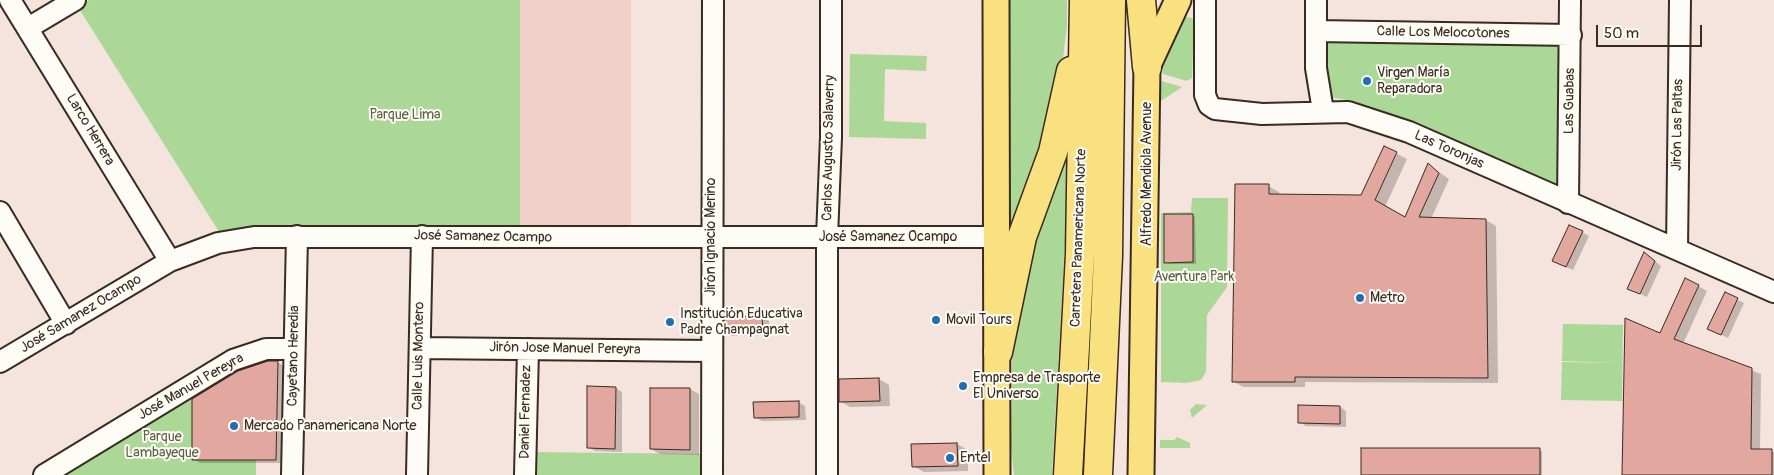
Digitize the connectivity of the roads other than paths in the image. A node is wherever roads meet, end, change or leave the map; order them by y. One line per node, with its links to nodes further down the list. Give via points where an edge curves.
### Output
1 (10, 0): 15 (street, Larco Herrera)
2 (75, 0): 15 (street)
3 (712, 0): 24 (street, Jirón Ignacio Merino)
4 (831, 0): 25 (street, Carlos Augusto Salaverry)
5 (996, 0): 26 (main road)
6 (1080, 0): 35 (highway, via 1062,116 1053,152 1022,237)
7 (1084, 0): 45 (highway, Carretera Panamericana Norte, via 1080,254)
8 (1111, 0): 46 (highway, Carretera Panamericana Norte, via 1108,256)
9 (1141, 0): 18 (highway)
10 (1178, 0): 18 (main road, Alfredo Mendiola Avenue)
11 (1204, 0): 19 (street, Las Toronjas, via 1205,95 1209,105 1215,109 1262,114)
12 (1316, 0): 16 (street)
13 (1570, 0): 17 (street, Las Guabas)
14 (1680, 0): 27 (street, Jirón Las Paltas)
15 (28, 28): 28 (street, Larco Herrera)
16 (1316, 31): 17 (street, Calle Los Melocotones); 19 (street, via 1316,68)
17 (1571, 35): 20 (street, Las Guabas)
18 (1147, 67): 47 (main road, Alfredo Mendiola Avenue)
19 (1323, 111): 20 (street, Las Toronjas, via 1348,112 1409,132)
20 (1568, 203): 27 (street, Las Toronjas)
21 (2, 219): 30 (street)
22 (297, 236): 23 (street, José Samanez Ocampo); 28 (street, José Samanez Ocampo, via 254,237 218,243); 32 (street, Cayetano Heredia)
23 (422, 236): 24 (street, José Samanez Ocampo); 31 (street, Calle Luis Montero)
24 (711, 237): 25 (street, José Samanez Ocampo); 34 (street, Jirón Ignacio Merino)
25 (827, 237): 26 (street, José Samanez Ocampo); 42 (street, Carlos Augusto Salaverry)
26 (997, 237): 35 (main road)
27 (1676, 250): 29 (street, Las Toronjas)
28 (170, 261): 30 (street, José Samanez Ocampo)
29 (1774, 292)
30 (66, 324): 36 (street, José Samanez Ocampo)
31 (420, 348): 33 (street, Jirón Jose Manuel Pereyra); 39 (street, Calle Luis Montero)
32 (293, 349): 37 (street, José Manuel Pereyra, via 266,349 233,360); 38 (street, Cayetano Heredia)
33 (528, 349): 34 (street, Jirón Jose Manuel Pereyra); 40 (street, Daniel Fernadez)
34 (711, 351): 41 (street, Jirón Ignacio Merino)
35 (998, 352): 43 (street); 44 (main road)
36 (0, 362)
37 (44, 475)
38 (292, 475)
39 (417, 475)
40 (525, 475)
41 (712, 475)
42 (827, 475)
43 (985, 475)
44 (998, 475)
45 (1068, 475)
46 (1098, 475)
47 (1142, 475)

